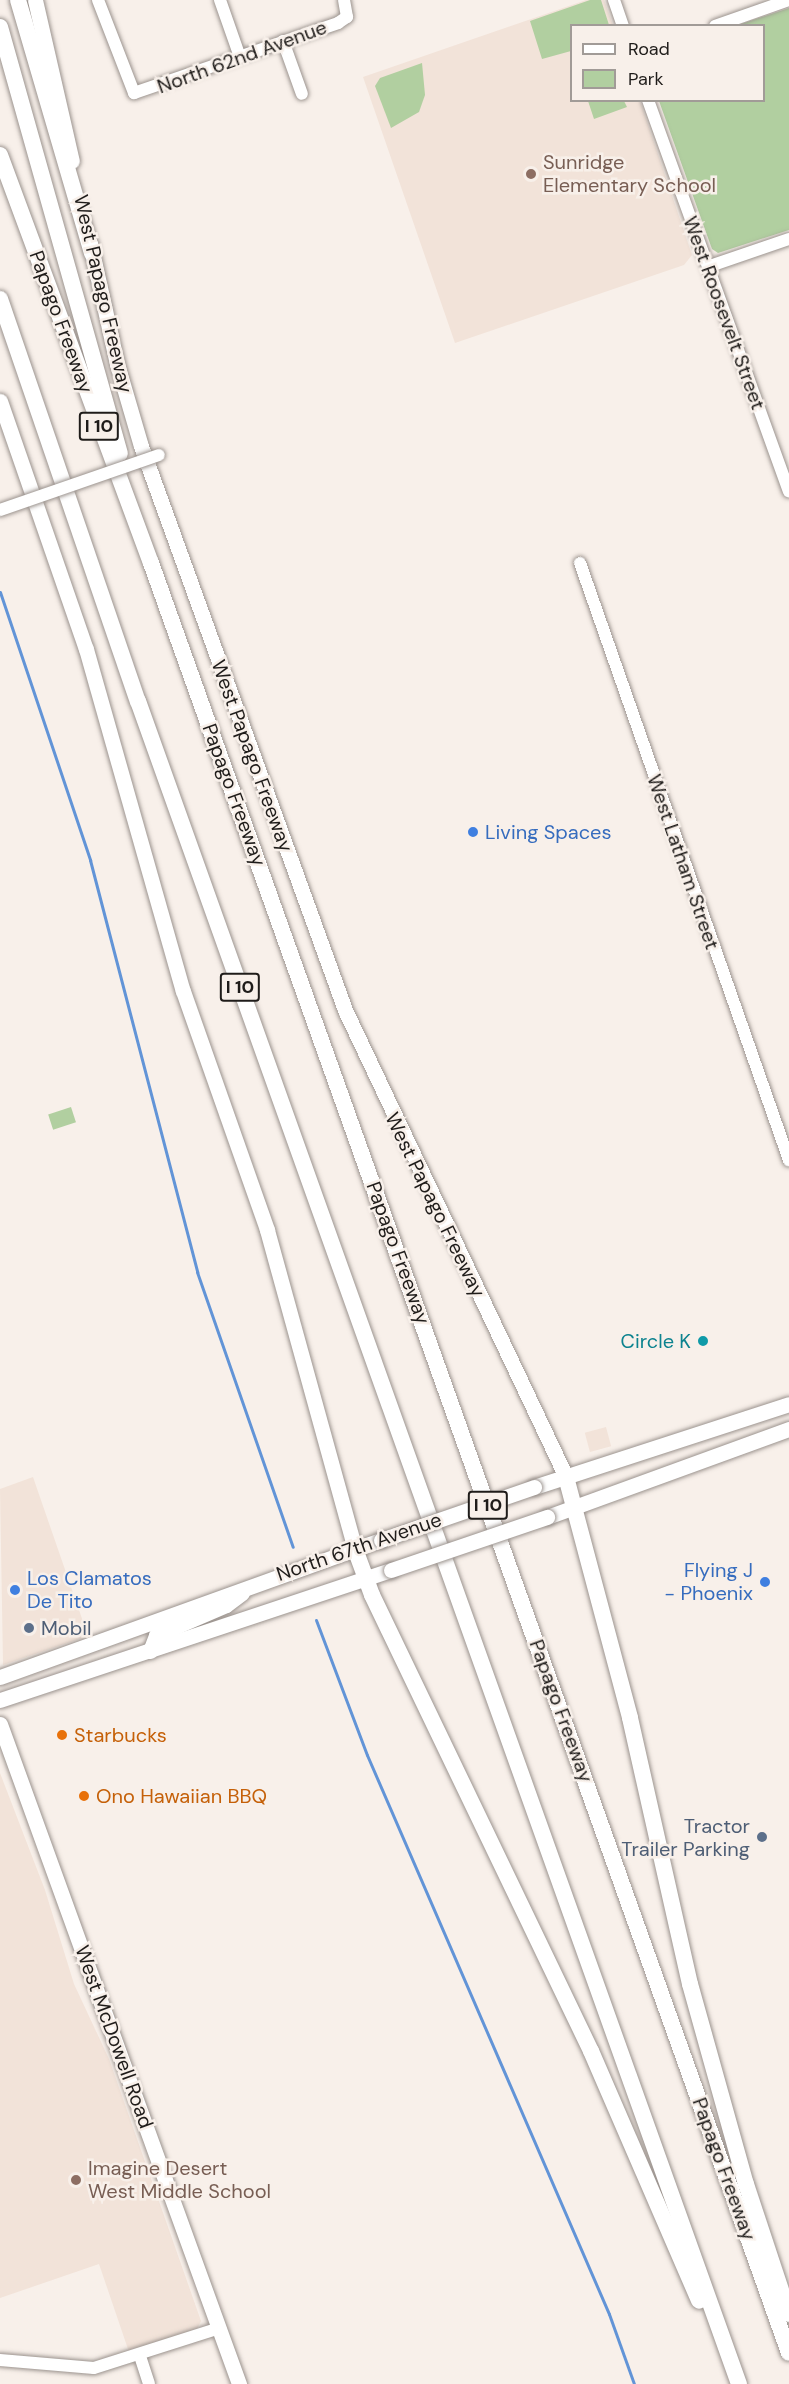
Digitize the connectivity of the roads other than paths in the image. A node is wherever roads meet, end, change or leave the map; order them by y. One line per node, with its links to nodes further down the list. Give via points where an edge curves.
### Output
1 (18, 0): 17 (highway)
2 (35, 0): 17 (main road, West Papago Freeway)
3 (98, 0): 12 (street, North 62nd Avenue, via 134,93)
4 (220, 0): 12 (street)
5 (344, 0): 11 (street, North 62nd Avenue, via 347,16)
6 (614, 0): 8 (street)
7 (789, 0): 9 (street)
8 (622, 24)
9 (721, 24)
10 (0, 27): 26 (highway)
11 (283, 41): 12 (street, North 62nd Avenue); 13 (street)
12 (240, 57)
13 (302, 93)
14 (649, 102): 18 (street, West Roosevelt Street, via 702,255)
15 (0, 155): 26 (highway, Papago Freeway / I 10)
16 (789, 239): 18 (street)
17 (92, 253): 31 (main road, West Papago Freeway, via 141,446 345,1010)
18 (710, 266): 24 (street, West Roosevelt Street)
19 (0, 299): 21 (highway, I 10)
20 (0, 338): 21 (highway)
21 (30, 387): 47 (highway, I 10)
22 (0, 401): 33 (main road, via 86,649 180,980 267,1230)
23 (159, 455): 25 (street, bridge)
24 (789, 491)
25 (0, 510)
26 (151, 563): 42 (highway, Papago Freeway / I 10)
27 (580, 563): 28 (street, West Latham Street)
28 (789, 1160)
29 (789, 1404): 31 (main road, North 67th Avenue)
30 (789, 1429): 32 (main road, North 67th Avenue)
31 (566, 1477): 32 (highway); 33 (main road, North 67th Avenue, bridge)
32 (576, 1507): 34 (main road, North 67th Avenue, bridge); 40 (highway, via 630,1718 690,1984 746,2184)
33 (355, 1549): 34 (highway); 35 (main road, North 67th Avenue)
34 (365, 1579): 36 (main road, North 67th Avenue); 47 (highway, via 591,2051)
35 (259, 1581): 36 (main road, via 226,1605 156,1635); 37 (main road, North 67th Avenue)
36 (150, 1651): 38 (main road, North 67th Avenue)
37 (0, 1677)
38 (0, 1700)
39 (0, 1724): 41 (main road, West McDowell Road)
40 (789, 2314)
41 (219, 2328): 43 (street); 46 (main road, West McDowell Road)
42 (789, 2353)
43 (140, 2356): 44 (street, via 94,2368); 45 (street)
44 (0, 2360)
45 (149, 2384)
46 (239, 2384)
47 (738, 2384)

